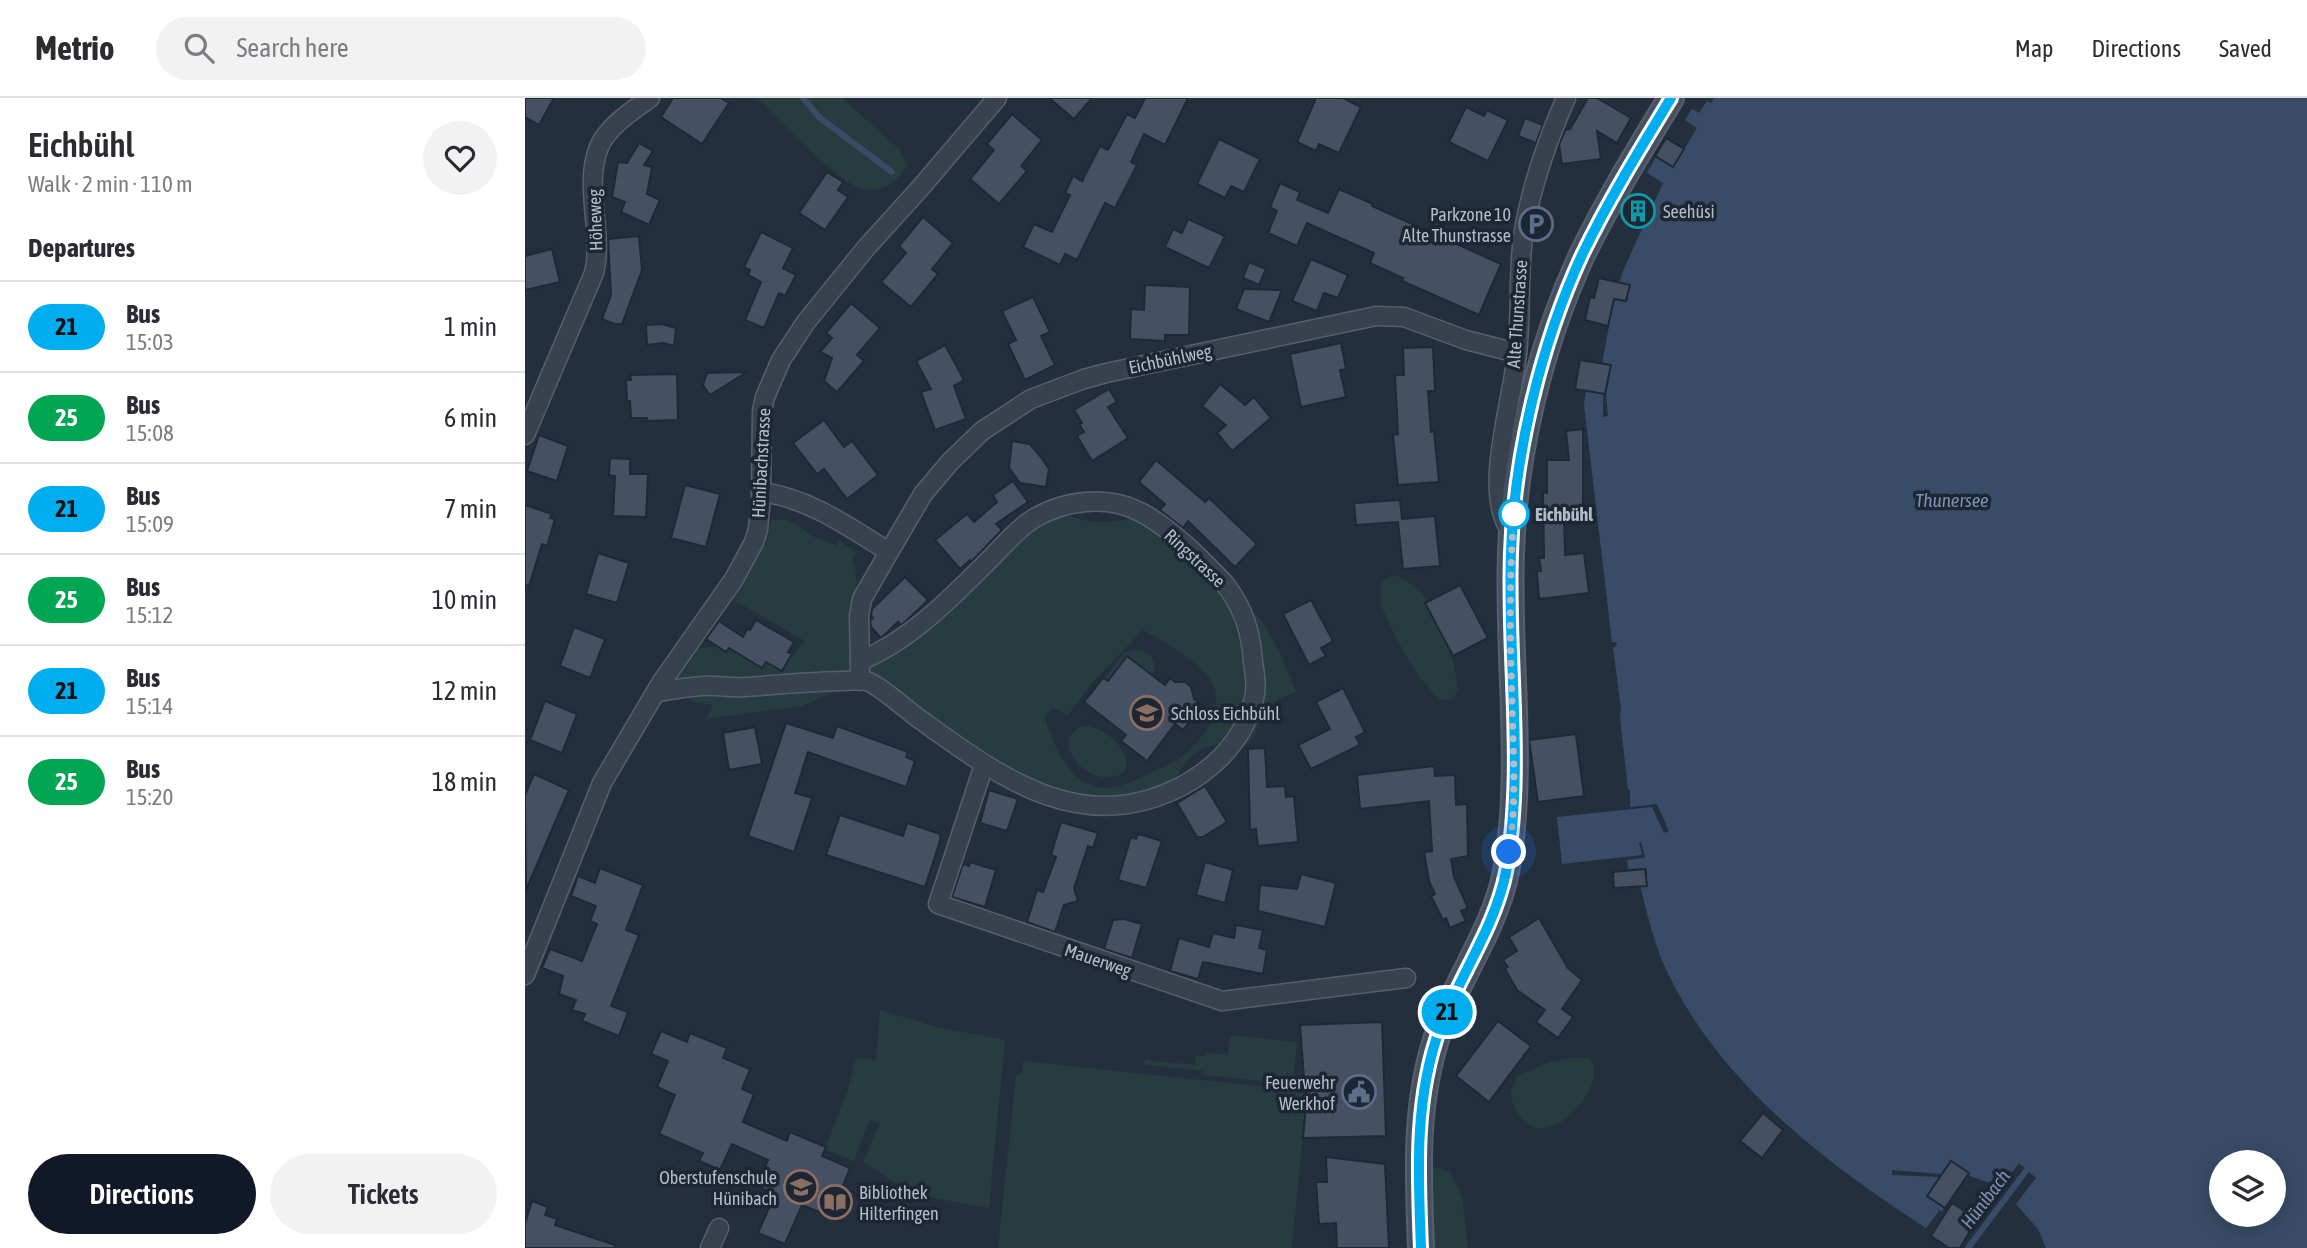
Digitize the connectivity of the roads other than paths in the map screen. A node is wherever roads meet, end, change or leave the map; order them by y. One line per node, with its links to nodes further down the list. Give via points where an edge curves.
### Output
1 (650, 98): 6 (street, Höheweg, via 613,128 599,147 594,179 598,251 594,273)
2 (997, 98): 7 (street, Hünibachstrasse, via 866,247 781,360 762,411)
3 (1566, 98): 5 (street, Alte Thunstrasse, via 1541,162 1525,225)
4 (1671, 98): 8 (main road, via 1581,257 1555,327 1523,446)
5 (1517, 353): 8 (street, Alte Thunstrasse, via 1500,467 1502,514); 9 (street, Eichbühlweg, via 1404,317 1376,316 1084,379 1031,399 982,431 931,484)
6 (525, 435)
7 (761, 492): 9 (street, via 816,508); 12 (street, Hünibachstrasse, via 758,529 744,563)
8 (1512, 533): 18 (main road, via 1511,836 1503,884 1441,1025 1426,1078 1419,1132)
9 (889, 552): 10 (street, Eichbühlweg, via 862,598)
10 (860, 662): 11 (street); 13 (street, Ringstrasse, via 899,640 935,611 1030,521 1068,505 1106,501 1139,511 1211,569 1235,598 1251,639 1254,697 1237,739 1188,782 1126,805 1095,806 1040,793)
11 (860, 681): 12 (street, via 702,686); 13 (street, Ringstrasse, via 867,681)
12 (656, 692): 14 (street, Hünibachstrasse, via 594,800)
13 (984, 765): 15 (street, Mauerweg, via 938,904 1222,1000)
14 (525, 975)
15 (1406, 978)
16 (719, 1228): 17 (street)
17 (710, 1248)
18 (1421, 1248)

